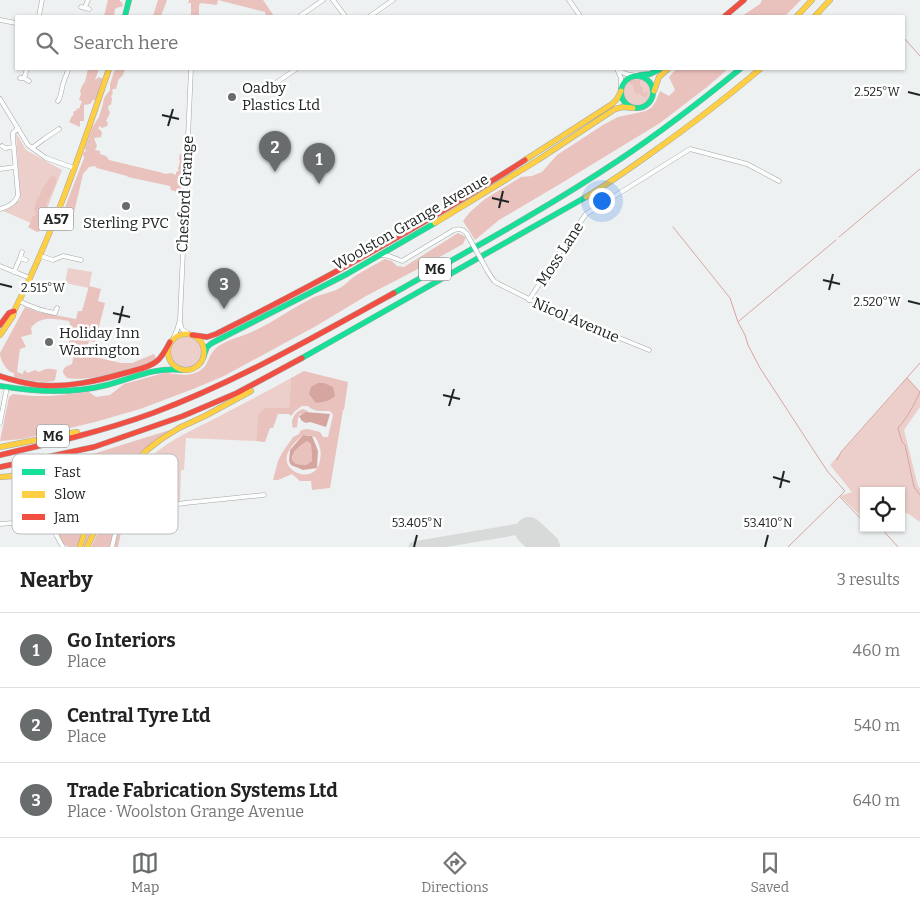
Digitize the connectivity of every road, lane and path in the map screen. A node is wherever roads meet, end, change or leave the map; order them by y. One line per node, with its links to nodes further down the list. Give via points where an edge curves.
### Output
1 (42, 0): 12 (street)
2 (88, 0): 11 (street)
3 (129, 0): 13 (main road)
4 (323, 0): 14 (street)
5 (333, 0): 15 (street)
6 (393, 0): 16 (street)
7 (568, 0): 17 (street)
8 (744, 0): 18 (main road)
9 (812, 0): 19 (main road)
10 (830, 0): 20 (main road)
11 (85, 8)
12 (39, 15)
13 (125, 15)
14 (301, 15)
15 (344, 15)
16 (371, 15)
17 (579, 15)
18 (726, 15)
19 (797, 15)
20 (816, 15)
21 (0, 20): 22 (street)
22 (15, 23)
23 (26, 70): 34 (street, via 22,78)
24 (67, 70): 39 (street)
25 (109, 70): 47 (main road, A57)
26 (191, 70): 65 (street, Chesford Grange)
27 (295, 70): 35 (street)
28 (618, 70): 33 (street); 36 (street)
29 (658, 70): 33 (main road)
30 (667, 70): 37 (main road, via 659,77)
31 (739, 70): 79 (main road, M6, via 640,147 556,201 233,380)
32 (759, 70): 73 (main road, M6, via 694,123 601,188)
33 (636, 76): 36 (main road, via 627,79); 37 (main road, via 647,79)
34 (29, 81)
35 (273, 85)
36 (621, 89): 40 (main road, via 625,104); 68 (main road, Woolston Grange Avenue, via 612,104 554,143 384,246 216,334 206,337)
37 (654, 93): 40 (main road, via 648,104)
38 (0, 99): 41 (street)
39 (58, 102)
40 (633, 108): 52 (main road, Woolston Grange Avenue, via 612,111)
41 (18, 128): 44 (street, via 13,133); 45 (street)
42 (59, 129): 45 (street)
43 (2, 146): 44 (street)
44 (14, 147): 46 (street)
45 (32, 148): 47 (street, via 49,159)
46 (15, 167): 48 (street); 50 (street, via 17,199)
47 (74, 168): 54 (main road, A57)
48 (0, 169)
49 (779, 181): 61 (street, Moss Lane, via 747,164 690,149 586,214)
50 (0, 209)
51 (22, 252): 55 (street)
52 (396, 252): 53 (main road, Woolston Grange Avenue); 53 (street, Nicol Avenue, via 389,256); 61 (street, Nicol Avenue, bridge, via 399,261 404,261 454,230 462,230 494,281)
53 (381, 255): 72 (main road, Woolston Grange Avenue, via 212,343)
54 (41, 256): 58 (street, via 53,260 63,256 79,260); 60 (main road, A57)
55 (20, 258): 56 (street); 59 (street)
56 (26, 260)
57 (0, 266): 59 (street)
58 (76, 266)
59 (14, 272): 60 (street)
60 (30, 278): 62 (main road, A57)
61 (529, 300): 71 (street, Nicol Avenue)
62 (19, 301): 63 (street, via 44,311 55,312); 64 (main road, A57)
63 (57, 308)
64 (14, 311): 66 (main road, A57); 67 (main road, A57)
65 (180, 320): 68 (street, via 182,329); 70 (street, Chesford Grange)
66 (0, 324)
67 (1, 333): 69 (main road)
68 (190, 335): 70 (main road, via 180,335); 72 (main road, via 200,342 204,352)
69 (0, 339)
70 (172, 341): 74 (main road, via 168,348 169,359); 75 (main road, via 156,362 109,378 48,385 29,384)
71 (649, 350)
72 (202, 358): 74 (main road, via 194,368)
73 (287, 367): 81 (main road, M6, via 183,416); 82 (main road, M6, via 261,386 179,428)
74 (182, 370): 77 (main road, via 162,369 106,385 66,391)
75 (0, 374)
76 (0, 386): 77 (main road)
77 (7, 387): 78 (street)
78 (0, 423)
79 (107, 428): 80 (main road, M6); 83 (main road, M6)
80 (0, 447)
81 (64, 454)
82 (143, 454)
83 (0, 455)
84 (264, 495): 85 (street)
85 (178, 504)
86 (55, 534): 90 (street)
87 (85, 534): 91 (main road)
88 (93, 534): 92 (main road, M6)
89 (116, 534): 93 (street)
90 (63, 547)
91 (80, 547)
92 (87, 547)
93 (112, 547)

